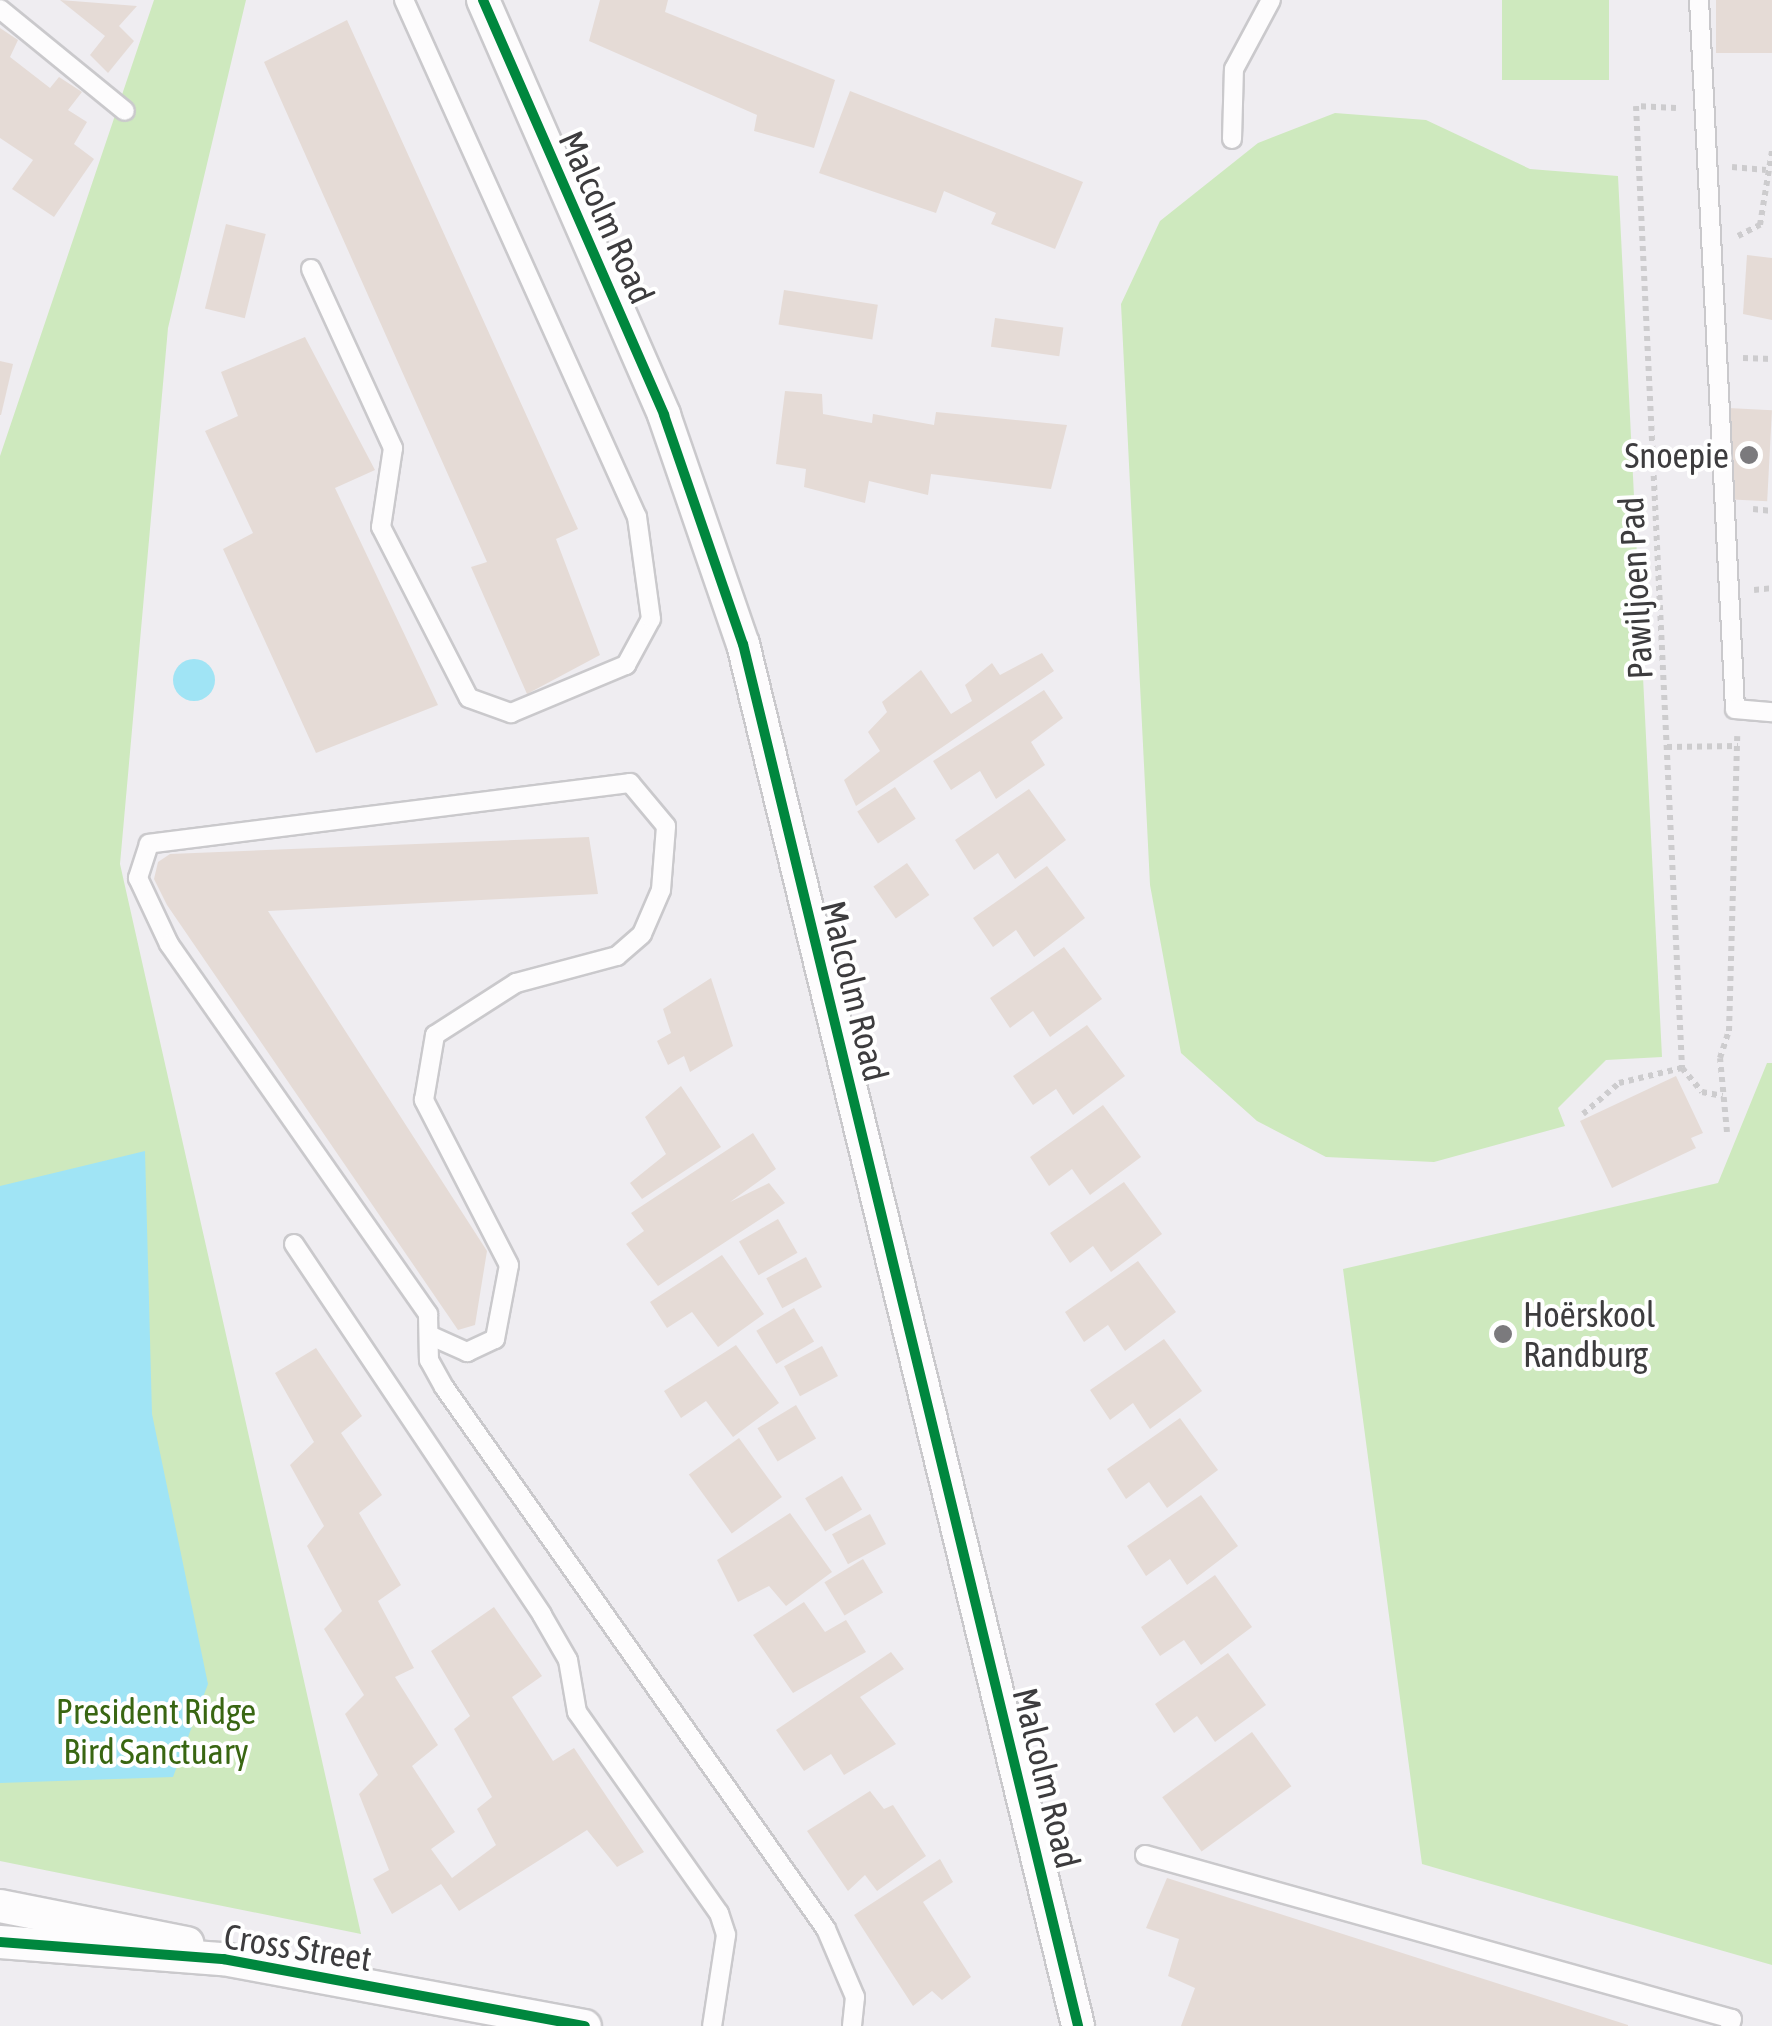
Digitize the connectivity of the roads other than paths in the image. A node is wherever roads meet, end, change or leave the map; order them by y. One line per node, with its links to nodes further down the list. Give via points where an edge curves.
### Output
1 (404, 0): 8 (lane, via 637,517 651,619 626,665 511,713 469,698 380,526 393,448)
2 (482, 0): 19 (street, Malcolm Road, via 664,414 743,644)
3 (1271, 0): 7 (lane, via 1234,69)
4 (1699, 0): 9 (lane, via 1707,261 1735,709)
5 (0, 8): 6 (lane)
6 (126, 111)
7 (1232, 138)
8 (311, 269)
9 (1772, 712)
10 (294, 1244): 17 (lane, via 560,1645 577,1712 719,1914 726,1935)
11 (429, 1334): 11 (lane, via 428,1314 144,904 140,855 149,844 630,782 666,826 660,890 642,934 616,956 516,982 435,1035 428,1054 424,1100 509,1265 495,1338 467,1352); 18 (lane, via 429,1360 444,1387 826,1928 855,1997)
12 (1145, 1855): 20 (lane, via 1732,2019)
13 (0, 1906): 15 (street, Cross Street, via 129,1928)
14 (0, 1942): 15 (street, Cross Street)
15 (222, 1959): 16 (street, Cross Street)
16 (584, 2026)
17 (712, 2026)
18 (852, 2026)
19 (1078, 2026)
20 (1730, 2026)

